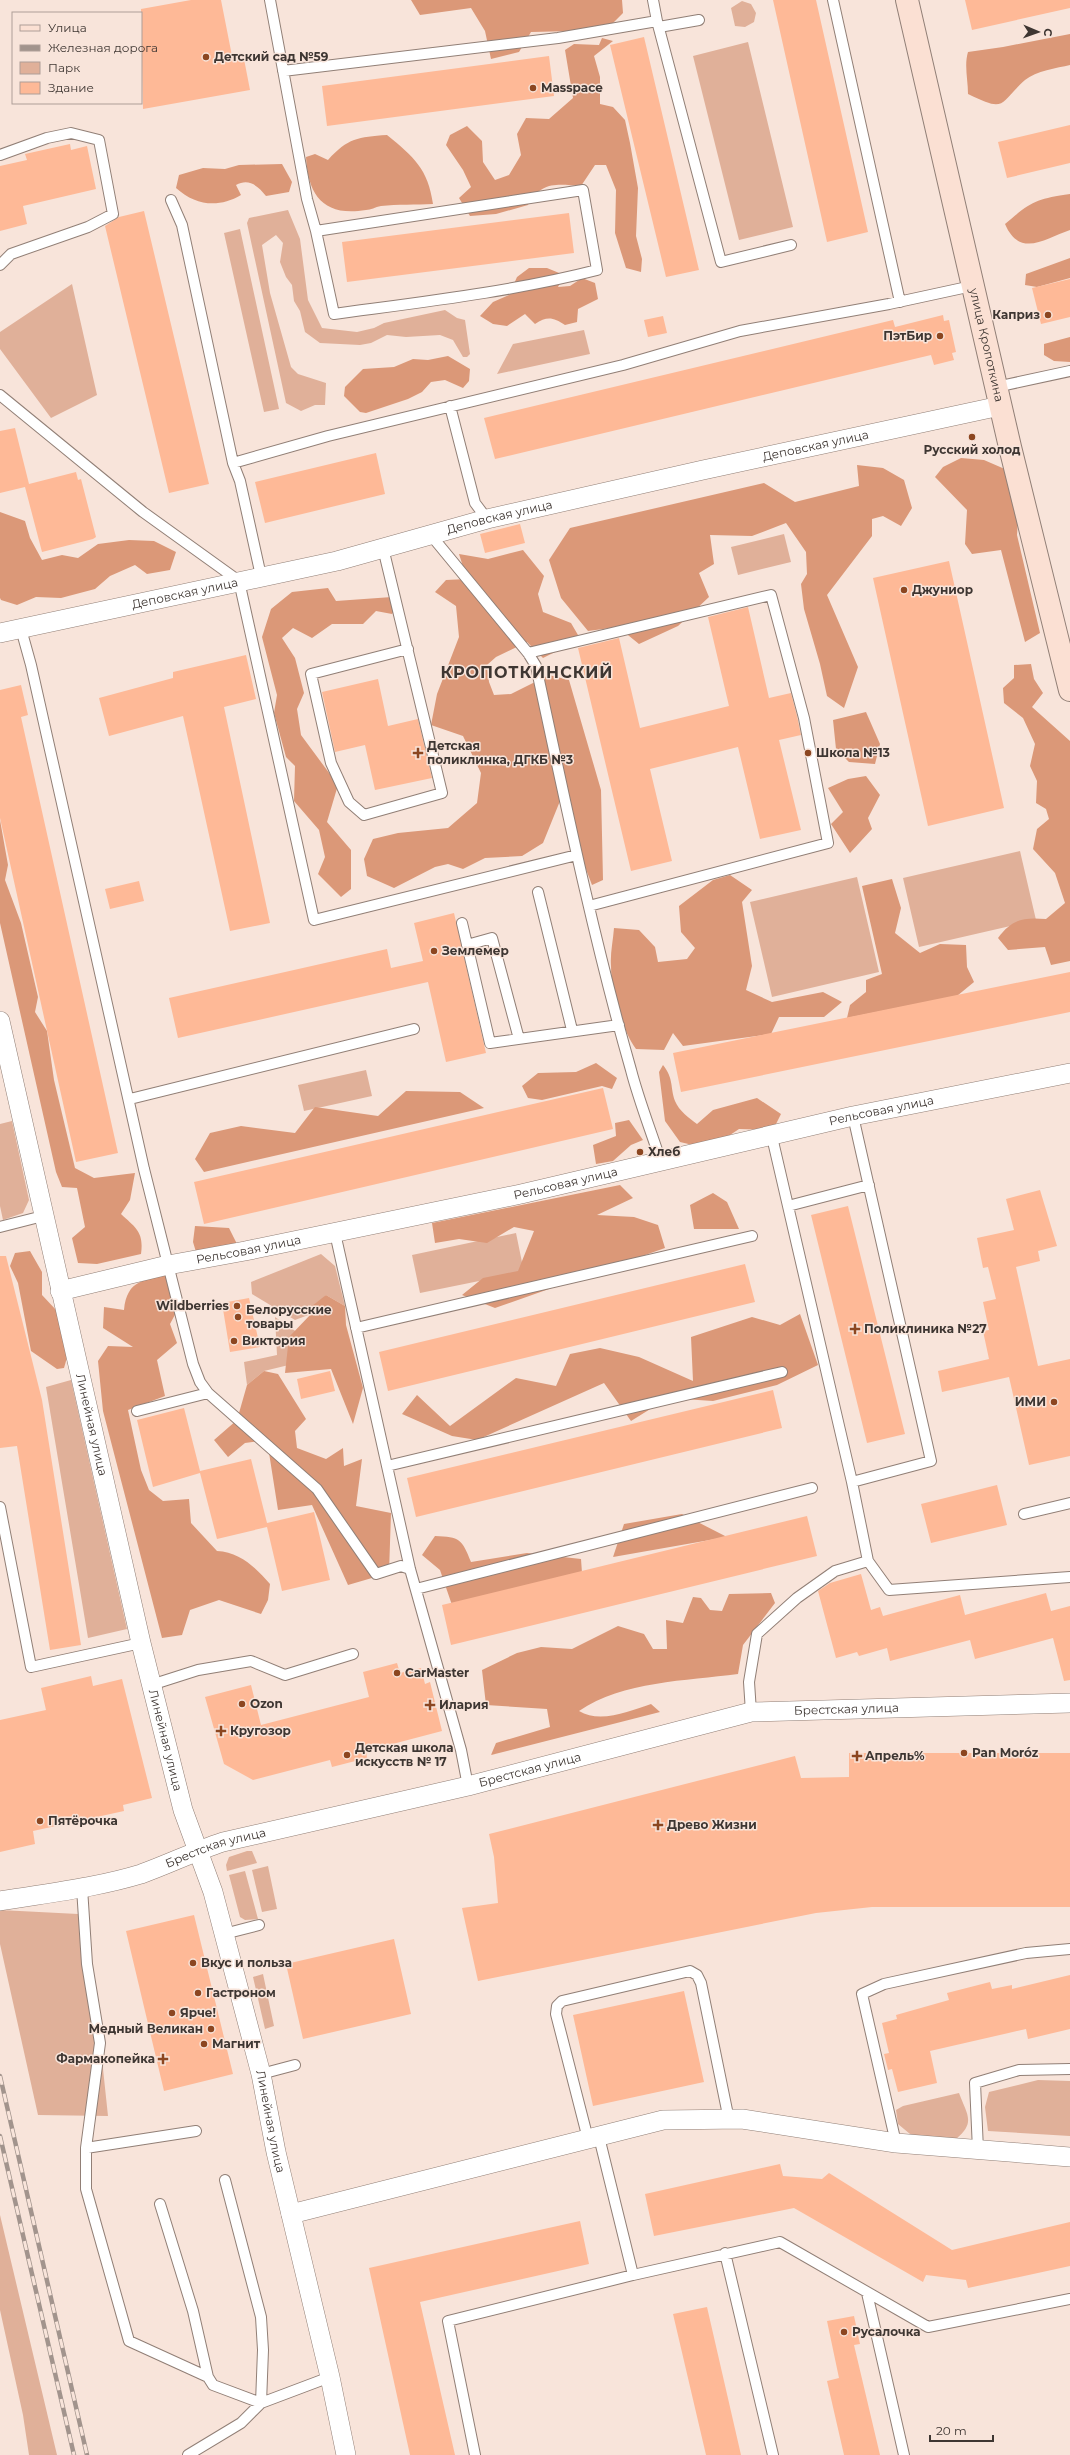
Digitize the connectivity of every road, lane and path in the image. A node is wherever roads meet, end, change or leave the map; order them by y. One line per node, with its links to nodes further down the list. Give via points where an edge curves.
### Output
1 (270, 0): 7 (lane)
2 (653, 0): 6 (lane)
3 (833, 0): 14 (lane)
4 (906, 0): 13 (main road, улица Кропоткина)
5 (699, 20): 6 (lane)
6 (658, 24): 7 (lane); 11 (lane, via 721,262)
7 (283, 71): 10 (lane, via 307,199)
8 (0, 156): 12 (lane, via 47,138 71,133 99,140 114,214 88,227 11,254)
9 (171, 200): 19 (lane, via 182,225)
10 (316, 231): 10 (lane, via 334,314 465,295 598,270 583,190)
11 (791, 245)
12 (0, 265)
13 (972, 286): 14 (lane); 17 (main road, улица Кропоткина)
14 (900, 302): 18 (lane, via 740,331 623,365)
15 (1070, 371): 17 (lane)
16 (0, 395): 24 (lane, via 143,512)
17 (998, 396): 20 (street, Деповская улица, via 695,471); 29 (main road, улица Кропоткина)
18 (450, 406): 19 (lane); 20 (lane, via 476,503)
19 (233, 463): 23 (lane, via 240,481)
20 (487, 519): 21 (street, Деповская улица)
21 (430, 534): 22 (street, Деповская улица); 28 (lane)
22 (383, 548): 23 (street, Деповская улица, via 337,561); 27 (lane)
23 (261, 576): 24 (street, Деповская улица)
24 (239, 581): 25 (street, Деповская улица); 30 (lane, via 314,920)
25 (21, 629): 26 (street, Деповская улица); 41 (lane, via 32,665)
26 (0, 633)
27 (408, 649): 27 (lane, via 311,674 331,763 349,802 364,815 442,793)
28 (528, 653): 30 (lane, via 536,666); 32 (lane, via 771,595 804,718 828,844)
29 (1070, 690)
30 (577, 855): 32 (lane)
31 (538, 892): 38 (lane)
32 (589, 906): 36 (lane)
33 (462, 923): 34 (lane)
34 (467, 945): 39 (lane, via 490,1043); 39 (lane, via 492,938)
35 (0, 1021): 47 (street, Линейная улица)
36 (619, 1025): 38 (lane); 44 (lane)
37 (414, 1030): 41 (lane)
38 (572, 1030): 39 (lane)
39 (519, 1039)
40 (1070, 1073): 42 (street, Рельсовая улица)
41 (130, 1100): 51 (lane)
42 (853, 1116): 43 (street, Рельсовая улица); 45 (lane)
43 (772, 1137): 44 (street, Рельсовая улица); 46 (lane)
44 (661, 1162): 49 (street, Рельсовая улица)
45 (869, 1185): 46 (lane); 58 (lane, via 931,1461)
46 (788, 1206): 58 (lane)
47 (43, 1216): 48 (lane); 52 (street, Линейная улица)
48 (0, 1227)
49 (335, 1233): 51 (street, Рельсовая улица); 53 (lane)
50 (752, 1236): 53 (lane)
51 (168, 1265): 52 (street, Рельсовая улица); 55 (lane, via 193,1364 200,1382)
52 (60, 1291): 67 (street, Линейная улица)
53 (356, 1328): 57 (lane)
54 (782, 1372): 57 (lane)
55 (208, 1393): 56 (lane); 64 (lane, via 317,1489 376,1574 401,1566)
56 (137, 1411)
57 (387, 1466): 64 (lane)
58 (852, 1482): 63 (lane)
59 (812, 1488): 66 (lane)
60 (1070, 1503): 62 (lane)
61 (0, 1507): 67 (lane, via 31,1666)
62 (1024, 1514)
63 (868, 1561): 65 (lane, via 889,1590); 71 (lane, via 834,1571 797,1598 757,1634 749,1682)
64 (410, 1569): 66 (lane)
65 (1070, 1577)
66 (416, 1589): 72 (lane, via 461,1750)
67 (141, 1643): 69 (street, Линейная улица)
68 (353, 1654): 69 (lane, via 285,1675 251,1661 198,1670)
69 (151, 1685): 73 (street, Линейная улица, via 183,1810)
70 (1070, 1703): 71 (street, Брестская улица)
71 (751, 1712): 72 (street, Брестская улица)
72 (468, 1786): 73 (street, Брестская улица)
73 (198, 1850): 74 (street, Брестская улица, via 177,1861 139,1874); 77 (street, Линейная улица)
74 (82, 1888): 75 (street, Брестская улица); 86 (lane, via 87,1964 100,2043)
75 (0, 1901)
76 (259, 1925): 77 (lane)
77 (224, 1934): 81 (street, Линейная улица)
78 (1070, 1949): 85 (lane, via 1026,1953 884,1984 862,1994)
79 (295, 2065): 81 (lane)
80 (1070, 2069): 87 (lane, via 1019,2070 975,2083)
81 (261, 2074): 91 (street, Линейная улица)
82 (729, 2120): 84 (street, via 663,2120); 84 (lane, via 701,1983 697,1975 690,1971 562,2001 557,2006 556,2014 587,2135); 85 (street)
83 (196, 2131): 86 (lane)
84 (592, 2139): 91 (street); 93 (lane)
85 (896, 2143): 87 (street)
86 (86, 2148): 96 (lane, via 86,2189 129,2341)
87 (978, 2150): 88 (street)
88 (1070, 2157)
89 (225, 2180): 98 (lane, via 261,2317)
90 (160, 2204): 96 (lane, via 193,2311)
91 (290, 2214): 97 (street, Линейная улица)
92 (725, 2253): 93 (lane); 94 (lane, via 780,2242); 102 (lane)
93 (633, 2275): 101 (lane, via 448,2321)
94 (868, 2293): 95 (lane, via 928,2327); 103 (lane)
95 (1070, 2299)
96 (208, 2377): 98 (lane, via 213,2385)
97 (330, 2377): 98 (lane); 100 (street, Линейная улица)
98 (261, 2403): 99 (lane, via 241,2423)
99 (188, 2455)
100 (346, 2455)
101 (475, 2455)
102 (773, 2455)
103 (904, 2455)

